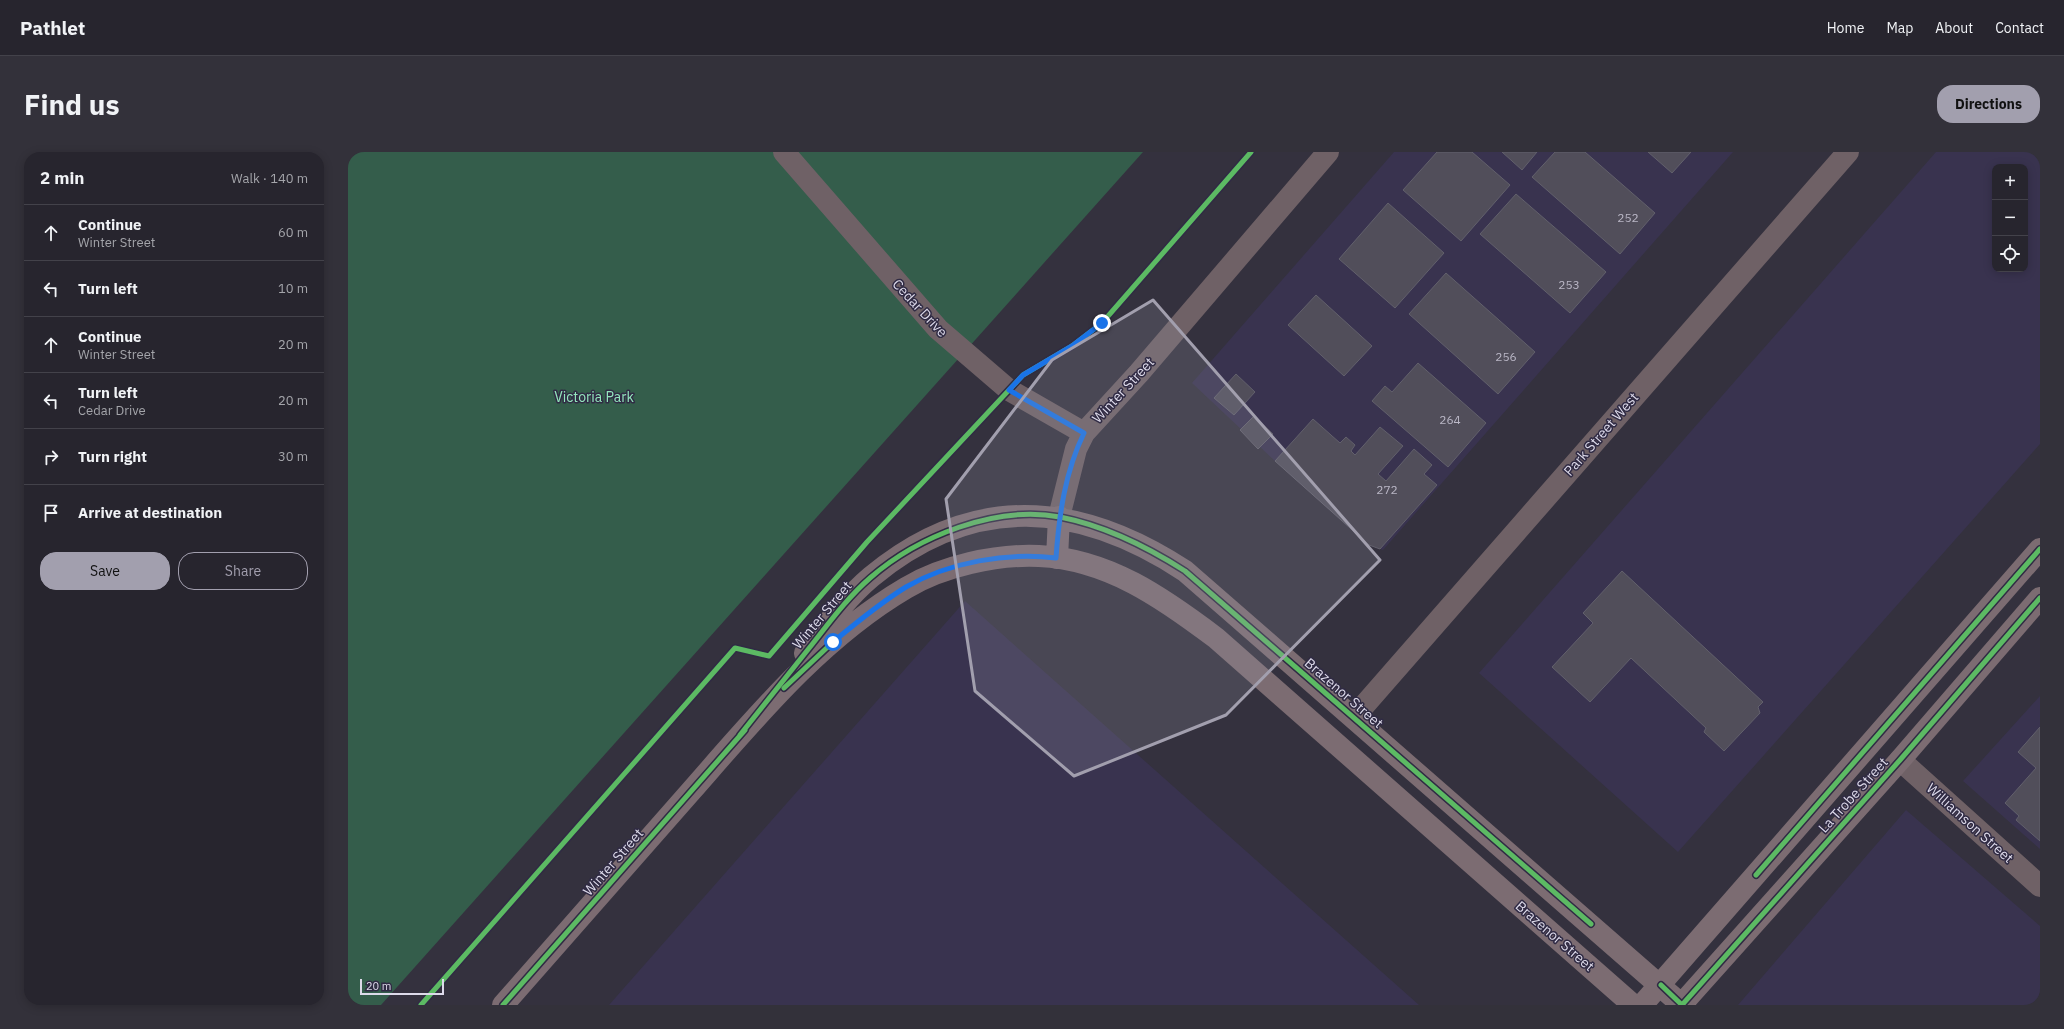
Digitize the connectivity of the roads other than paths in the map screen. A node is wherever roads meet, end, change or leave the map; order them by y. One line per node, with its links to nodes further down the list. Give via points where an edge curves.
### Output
1 (784, 152): 4 (street, Cedar Drive, via 938,329 1009,390)
2 (1328, 152): 4 (street, Winter Street, via 1139,373)
3 (1848, 152): 9 (street, Park Street West)
4 (1084, 433): 5 (street, Winter Street, via 1076,449)
5 (1059, 517): 7 (main road); 9 (main road, Brazenor Street, via 1114,532 1141,544 1185,571); 10 (main road, Winter Street, via 1021,516 957,527 927,539 897,558 870,578 843,606)
6 (2040, 548): 11 (main road, La Trobe Street)
7 (1056, 558): 10 (main road, Winter Street, via 1006,558 974,563 941,571 907,587 874,608 833,642 786,685); 12 (main road, Brazenor Street, via 1109,571 1143,587 1178,610 1216,638)
8 (2040, 598): 13 (main road, La Trobe Street)
9 (1354, 717): 12 (main road); 15 (main road, Brazenor Street)
10 (740, 735): 16 (main road, Winter Street)
11 (1875, 738): 13 (main road); 15 (main road, La Trobe Street)
12 (1334, 741): 17 (main road, Brazenor Street)
13 (1900, 760): 14 (street, Williamson Street); 19 (main road, La Trobe Street)
14 (2040, 886)
15 (1661, 985): 18 (main road, La Trobe Street); 19 (main road, Brazenor Street)
16 (503, 1005)
17 (1633, 1005)
18 (1642, 1005)
19 (1681, 1005)

